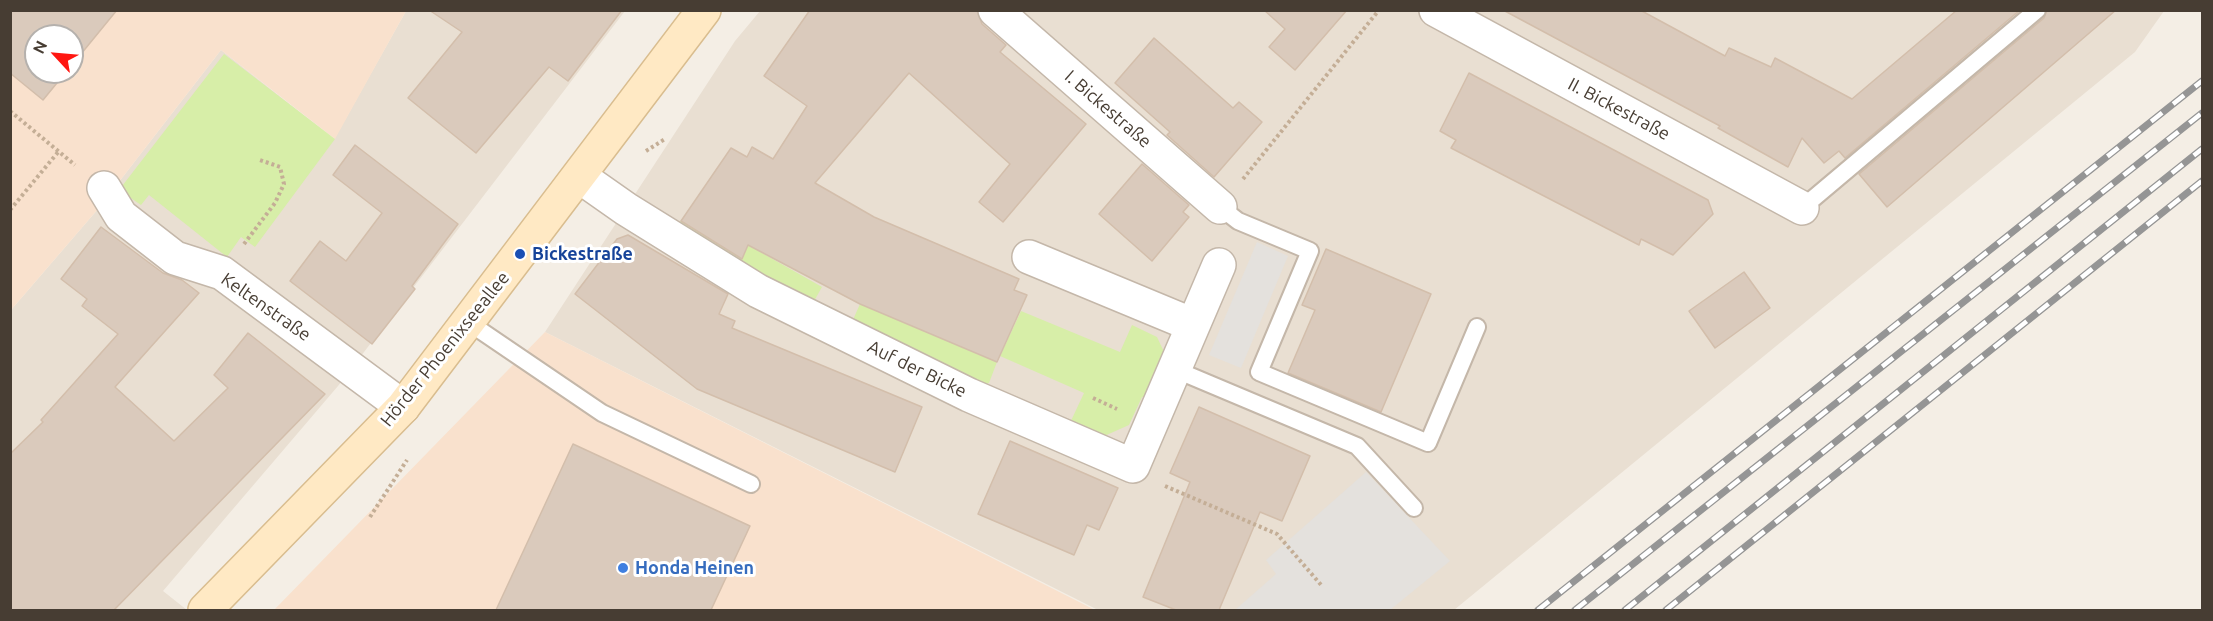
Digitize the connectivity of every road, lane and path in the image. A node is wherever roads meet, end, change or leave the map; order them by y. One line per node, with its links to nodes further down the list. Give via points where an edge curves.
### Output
1 (704, 10): 10 (main road, Hörder Phoenixseeallee)
2 (995, 10): 12 (street, I. Bickestraße)
3 (1379, 10): 12 (path)
4 (1436, 10): 13 (street, II. Bickestraße)
5 (2037, 10): 13 (lane)
6 (10, 111): 7 (path)
7 (59, 151): 8 (path); 14 (path)
8 (70, 160)
9 (260, 160): 17 (path, via 280,167 284,184 275,203)
10 (579, 176): 18 (main road, Hörder Phoenixseeallee); 23 (street, Auf der Bicke, via 758,291 969,395)
11 (104, 188): 17 (street, Keltenstraße, via 121,216 175,258)
12 (1220, 207): 20 (lane, via 1238,221 1310,251 1260,372 1428,443)
13 (1802, 208)
14 (10, 210)
15 (1029, 257): 19 (street)
16 (1218, 265): 19 (street)
17 (222, 273): 22 (street, Keltenstraße)
18 (468, 322): 22 (main road, Hörder Phoenixseeallee); 24 (lane, via 602,413)
19 (1193, 325): 21 (street)
20 (1477, 327)
21 (1174, 369): 23 (street); 25 (lane, via 1357,446)
22 (403, 407): 27 (main road, Hörder Phoenixseeallee)
23 (1132, 466): 26 (path, via 1141,476 1277,534)
24 (751, 484)
25 (1414, 508)
26 (1322, 586)
27 (205, 610)

